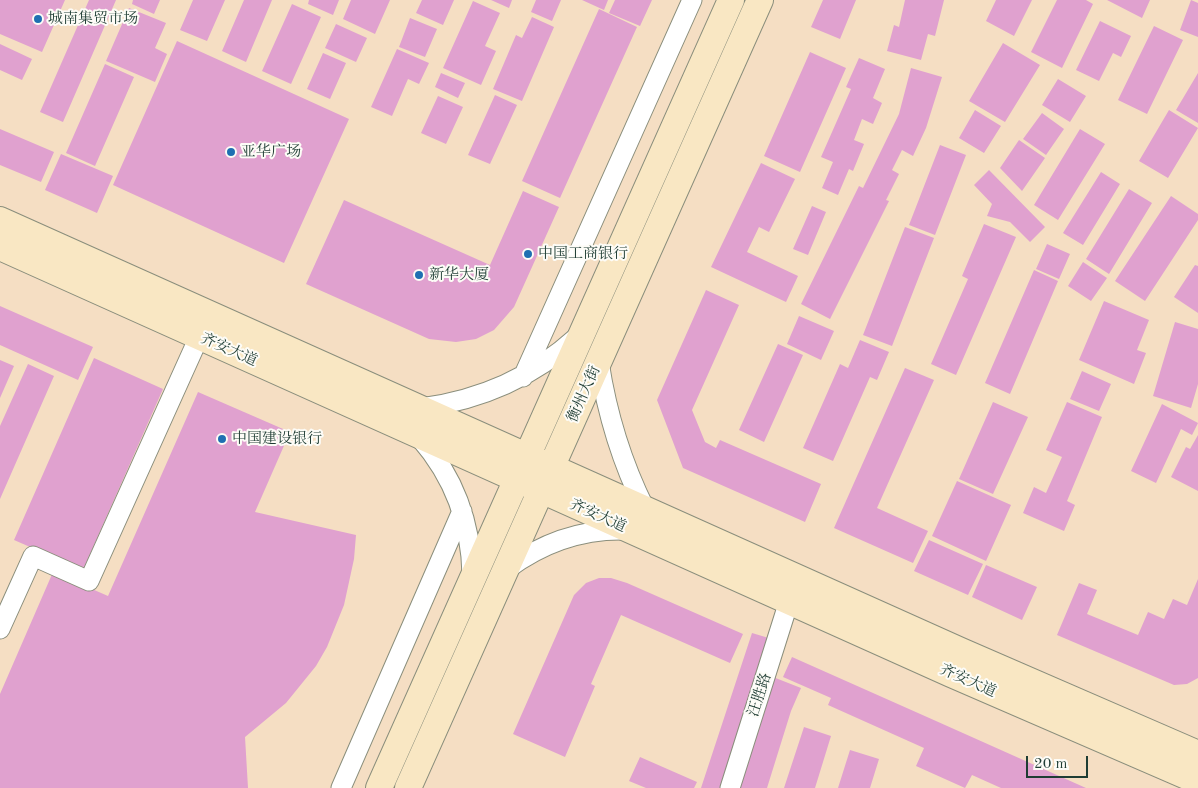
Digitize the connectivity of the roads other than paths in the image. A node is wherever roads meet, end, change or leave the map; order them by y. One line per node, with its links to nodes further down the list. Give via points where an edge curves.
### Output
1 (692, 0): 9 (street)
2 (731, 0): 6 (main road, 衡州大街)
3 (760, 0): 8 (main road, 衡州大街)
4 (0, 220): 10 (main road, 齐安大道)
5 (0, 247): 7 (main road, 齐安大道)
6 (582, 333): 9 (street); 12 (main road, 衡州大街)
7 (199, 337): 11 (main road, 齐安大道); 19 (street, via 89,581 33,556)
8 (598, 362): 13 (main road, 衡州大街); 15 (street, via 613,434)
9 (523, 377): 10 (street, via 474,398)
10 (421, 408): 12 (main road, 齐安大道)
11 (418, 435): 12 (main road, 齐安大道); 14 (street, via 444,469)
12 (522, 468): 13 (main road, 齐安大道); 17 (main road, 衡州大街)
13 (546, 478): 15 (main road, 齐安大道); 16 (main road, 衡州大街)
14 (462, 510): 17 (street, via 472,556); 21 (street)
15 (638, 520): 16 (street, via 611,530 570,536 536,549); 18 (main road, 齐安大道); 20 (main road, 齐安大道, via 961,651)
16 (506, 570): 23 (main road, 衡州大街)
17 (472, 579): 22 (main road, 衡州大街)
18 (789, 601): 20 (main road, 齐安大道); 24 (street, 汪胜路)
19 (0, 629)
20 (1194, 768)
21 (341, 788)
22 (378, 788)
23 (408, 788)
24 (730, 788)

